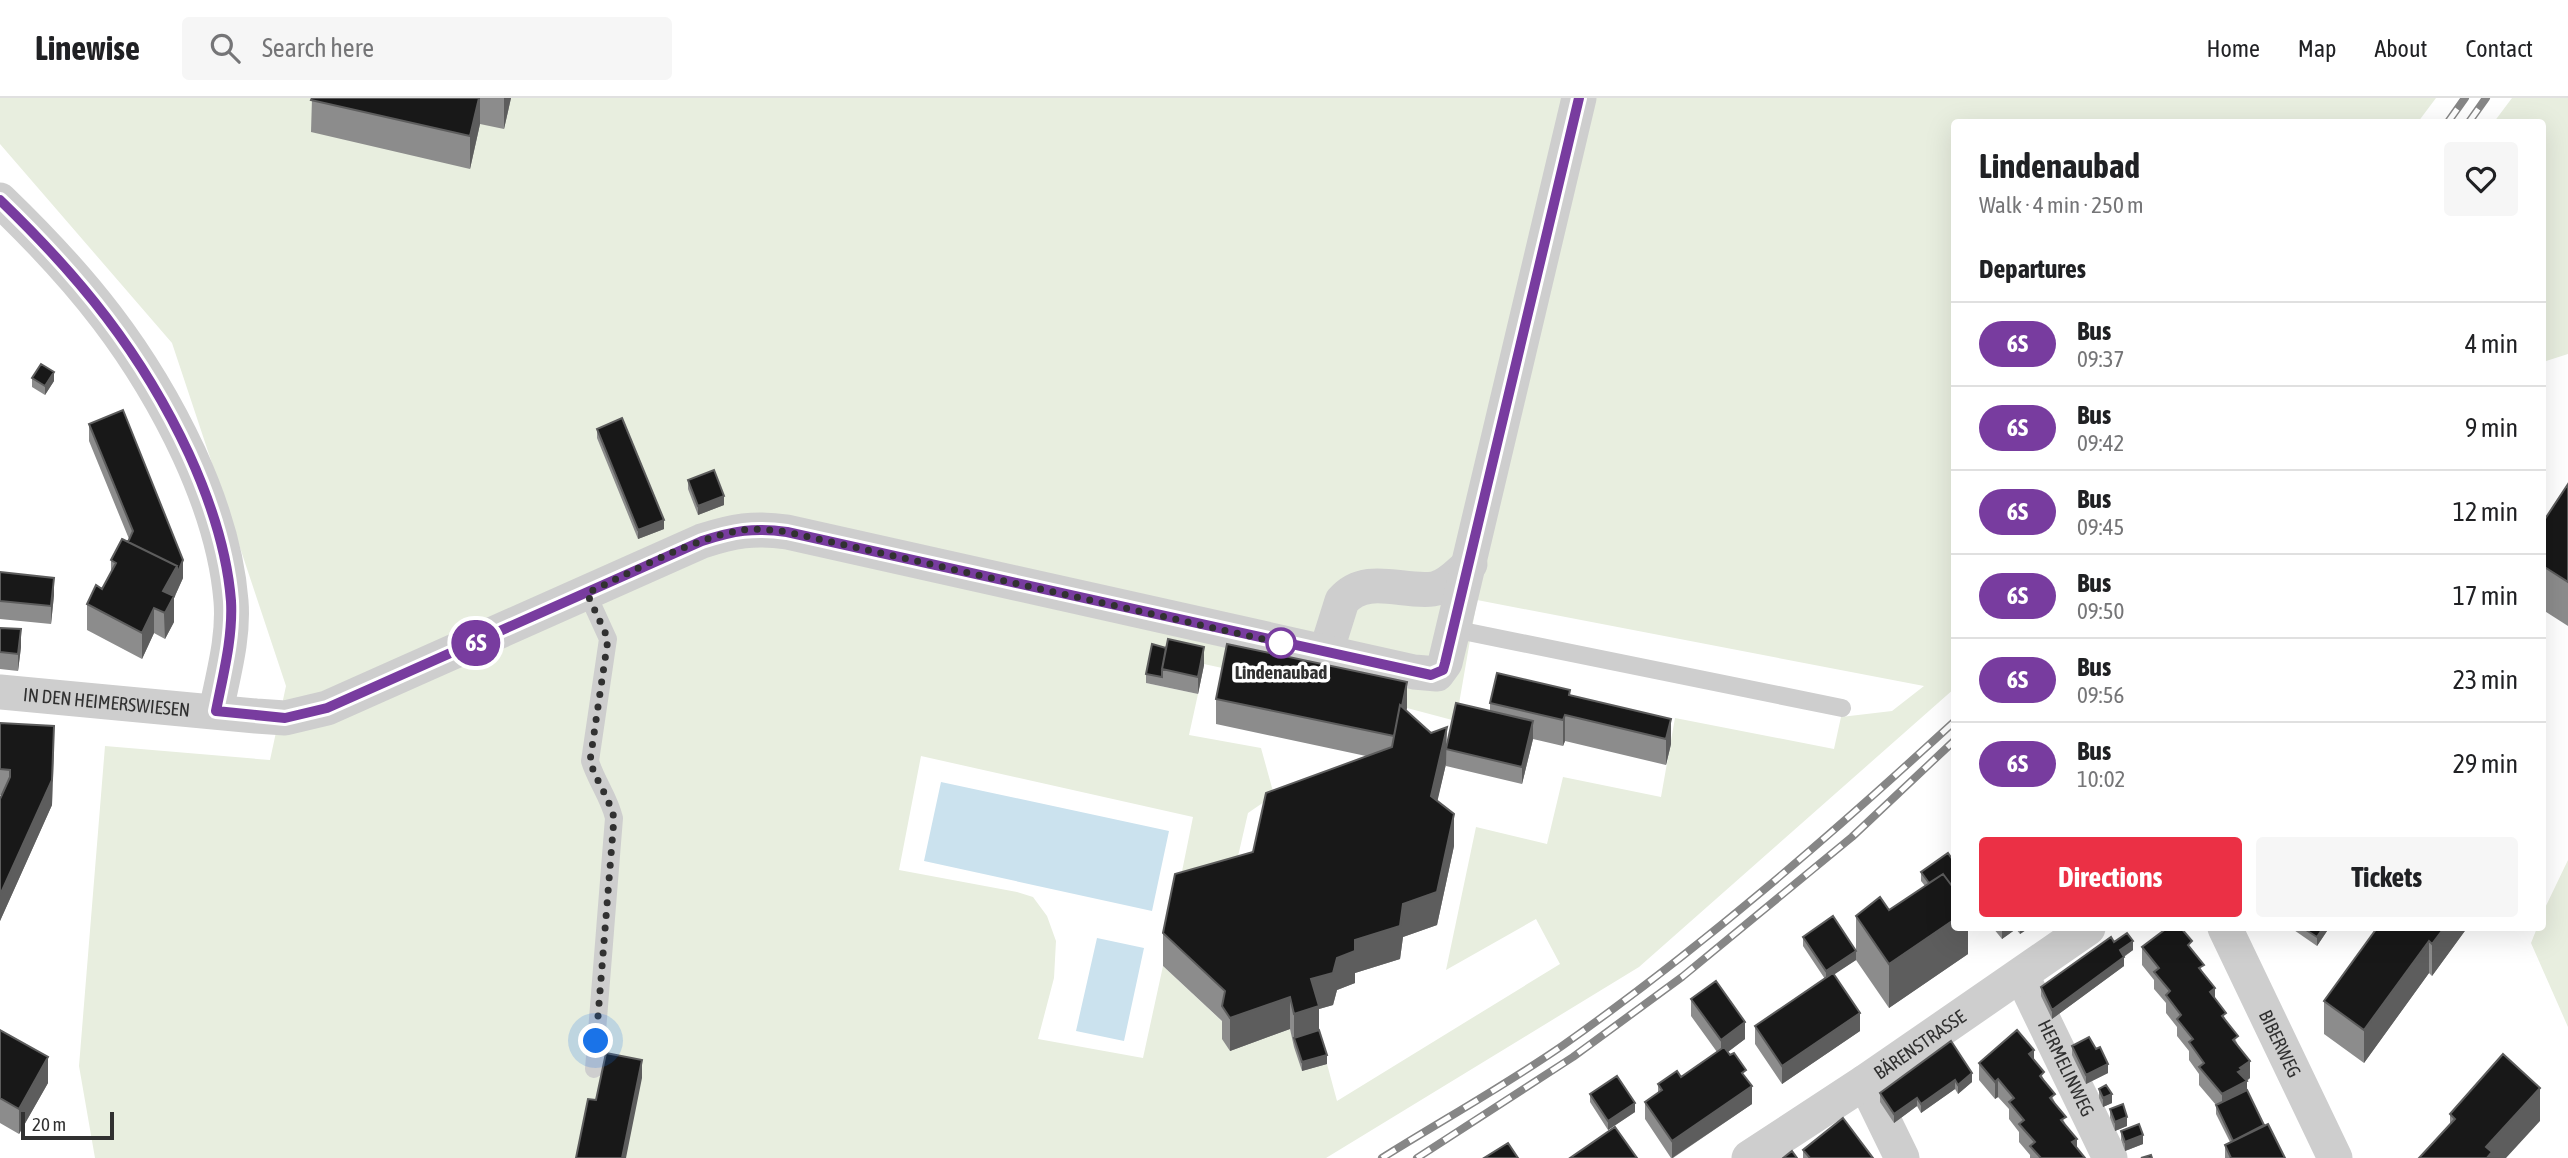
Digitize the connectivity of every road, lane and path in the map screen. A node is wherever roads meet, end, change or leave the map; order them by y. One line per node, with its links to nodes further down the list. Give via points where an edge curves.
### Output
1 (1579, 98): 3 (street)
2 (0, 200): 9 (street, IN DEN HEIMERSWIESEN, via 115,327 151,380 200,477 219,532 231,602 227,660)
3 (1470, 564): 5 (street); 6 (street, via 1434,589 1369,586 1348,594)
4 (587, 593): 6 (street, via 702,541 757,528); 9 (street, via 327,708 285,718); 13 (lane, via 608,639 590,761 614,818)
5 (1453, 629): 6 (street, via 1445,663 1437,674); 8 (lane)
6 (1326, 652)
7 (0, 692): 9 (street, IN DEN HEIMERSWIESEN)
8 (1842, 708)
9 (216, 711)
10 (2084, 931): 12 (street, BÄRENSTRASSE)
11 (2226, 931): 18 (street, BIBERWEG)
12 (2021, 976): 14 (street, BÄRENSTRASSE); 17 (street, HERMELINWEG)
13 (594, 1069)
14 (1866, 1082): 15 (street, BÄRENSTRASSE); 16 (street)
15 (1749, 1158)
16 (1902, 1158)
17 (2110, 1158)
18 (2335, 1158)

